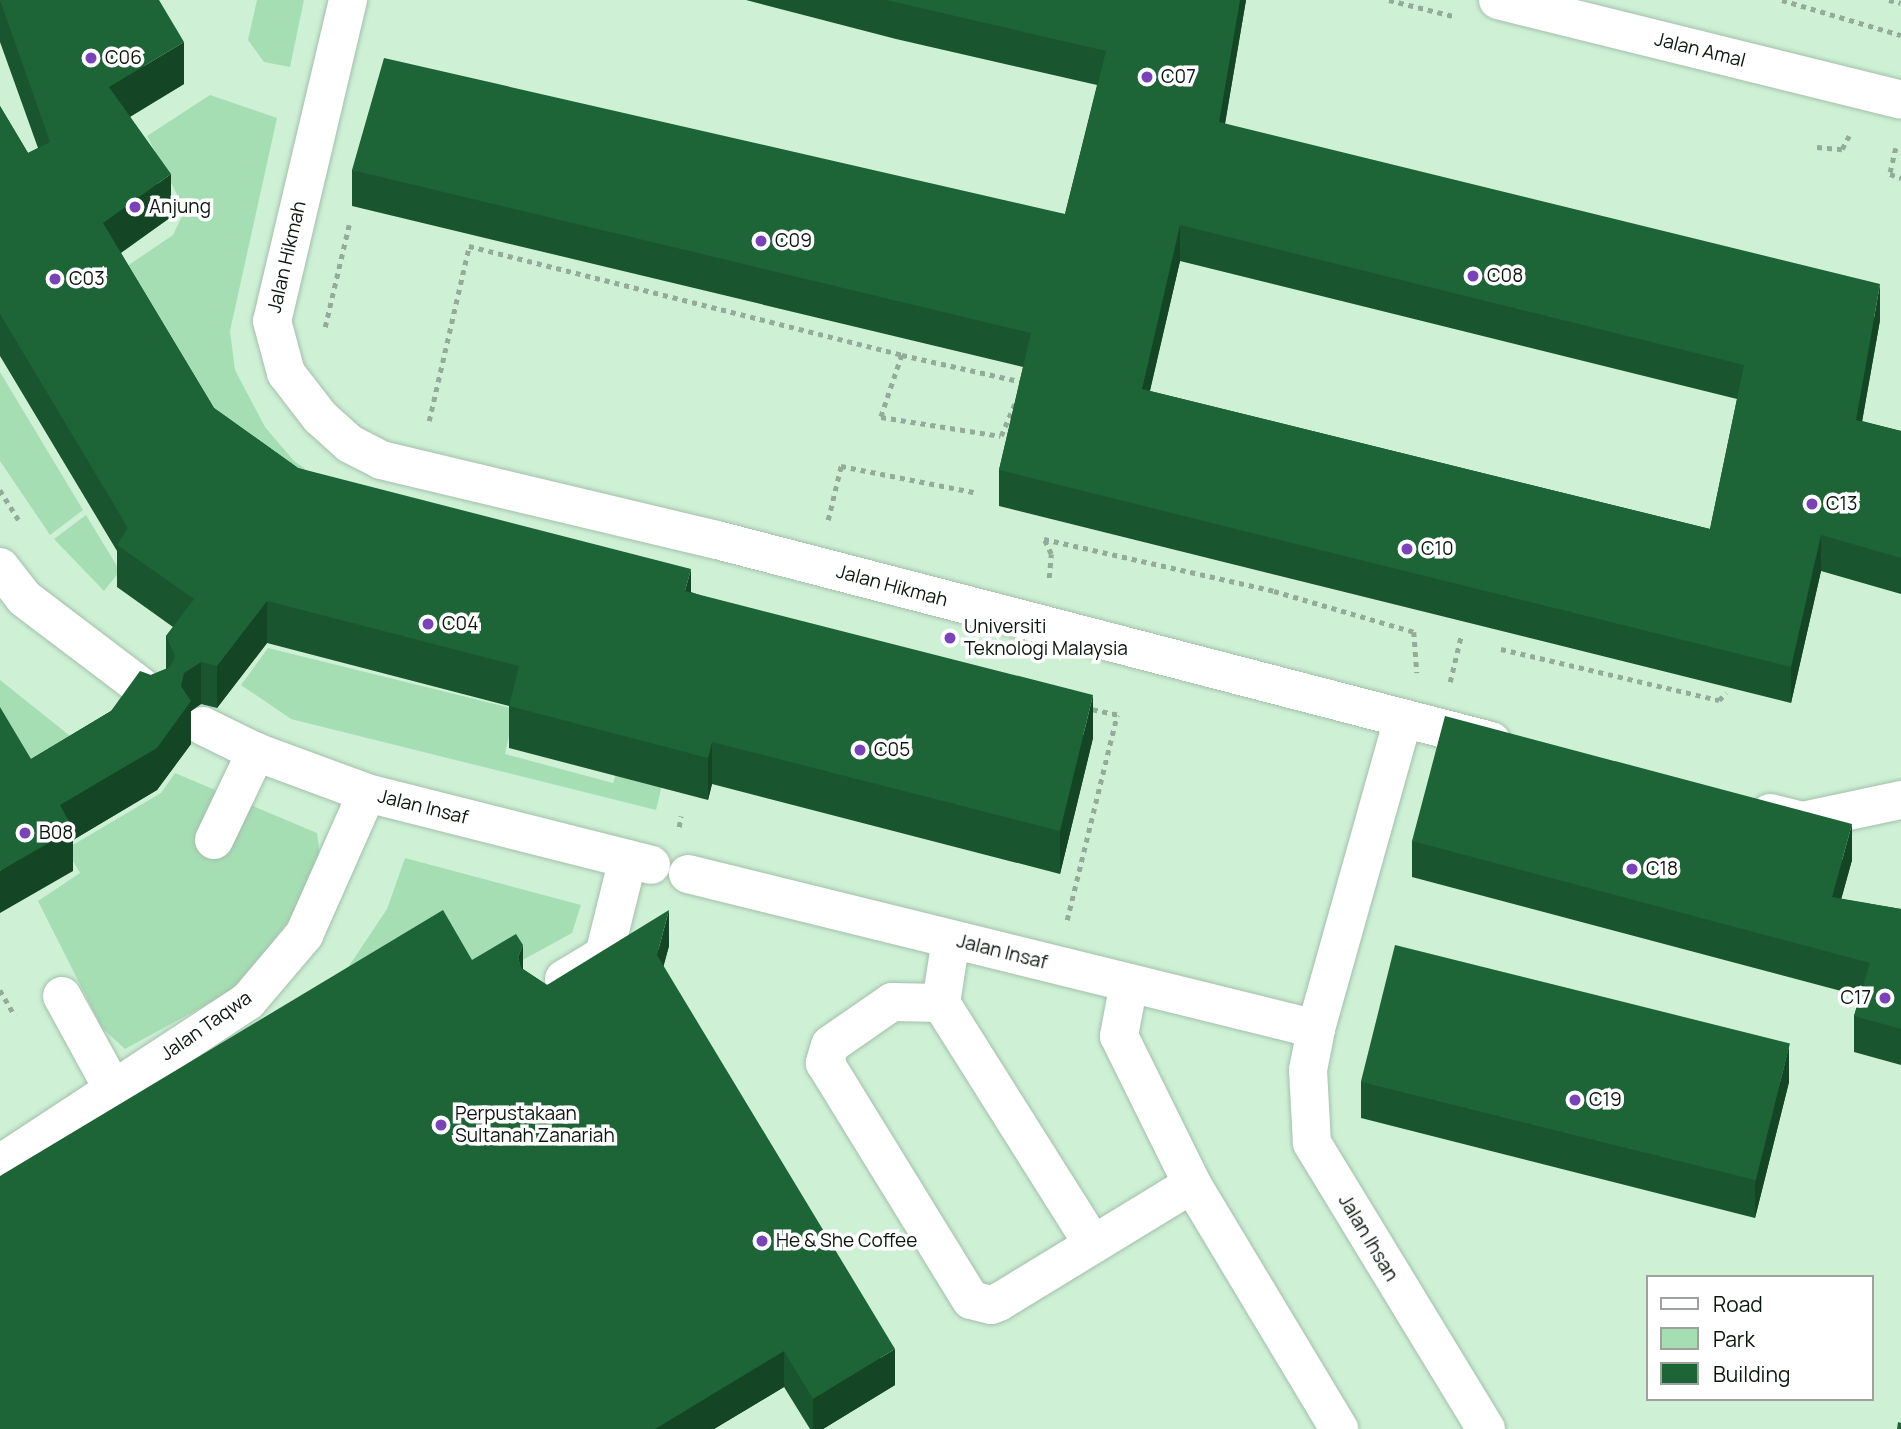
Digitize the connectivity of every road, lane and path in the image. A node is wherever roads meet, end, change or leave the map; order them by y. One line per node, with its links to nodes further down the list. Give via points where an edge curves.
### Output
1 (348, 0): 25 (street, Jalan Hikmah, via 272,321 286,373 320,417 350,444 381,460 716,540)
2 (1498, 0): 7 (street, Jalan Amal)
3 (1782, 0): 6 (path)
4 (1889, 0): 5 (path)
5 (1901, 3)
6 (1901, 35)
7 (1901, 100)
8 (1898, 141): 9 (path, via 1890,174)
9 (1901, 178)
10 (349, 225): 11 (path, via 325,327)
11 (330, 339)
12 (902, 355): 12 (path, via 881,417 1001,436 1024,381); 13 (path, via 469,246)
13 (427, 426)
14 (974, 492): 15 (path, via 841,466)
15 (825, 532)
16 (0, 567): 23 (street, via 24,598)
17 (1048, 589): 20 (path, via 1051,554 1044,539 1274,591 1414,632 1418,676)
18 (1461, 636): 21 (path, via 1451,682)
19 (1501, 649): 22 (path, via 1719,701)
20 (1429, 678)
21 (1440, 680)
22 (1726, 694)
23 (153, 696)
24 (1117, 715): 34 (path)
25 (1403, 719): 27 (street, Jalan Hikmah); 40 (street, Jalan Ihsan)
26 (204, 726): 28 (street, Jalan Insaf)
27 (1523, 749)
28 (256, 752): 29 (street, Jalan Insaf); 32 (street)
29 (367, 793): 37 (street, Jalan Insaf, via 639,862 604,955); 41 (street, Jalan Taqwa, via 304,935 248,1001)
30 (1901, 800): 31 (street, via 1802,821)
31 (1735, 804)
32 (214, 840)
33 (688, 874): 35 (street, Jalan Insaf)
34 (1065, 929)
35 (951, 939): 36 (street, Jalan Insaf); 39 (street)
36 (1129, 983): 40 (street, Jalan Insaf); 43 (street, via 1119,1036)
37 (540, 993)
38 (62, 996): 41 (street)
39 (940, 1003): 44 (street); 44 (street, via 892,1002 830,1045 825,1063 971,1300 991,1305 999,1302)
40 (1316, 1029): 46 (street, Jalan Ihsan, via 1308,1070 1312,1143)
41 (113, 1089): 42 (street, Jalan Taqwa)
42 (0, 1164)
43 (1192, 1184): 44 (street); 45 (street)
44 (1093, 1244)
45 (1339, 1429)
46 (1486, 1429)

